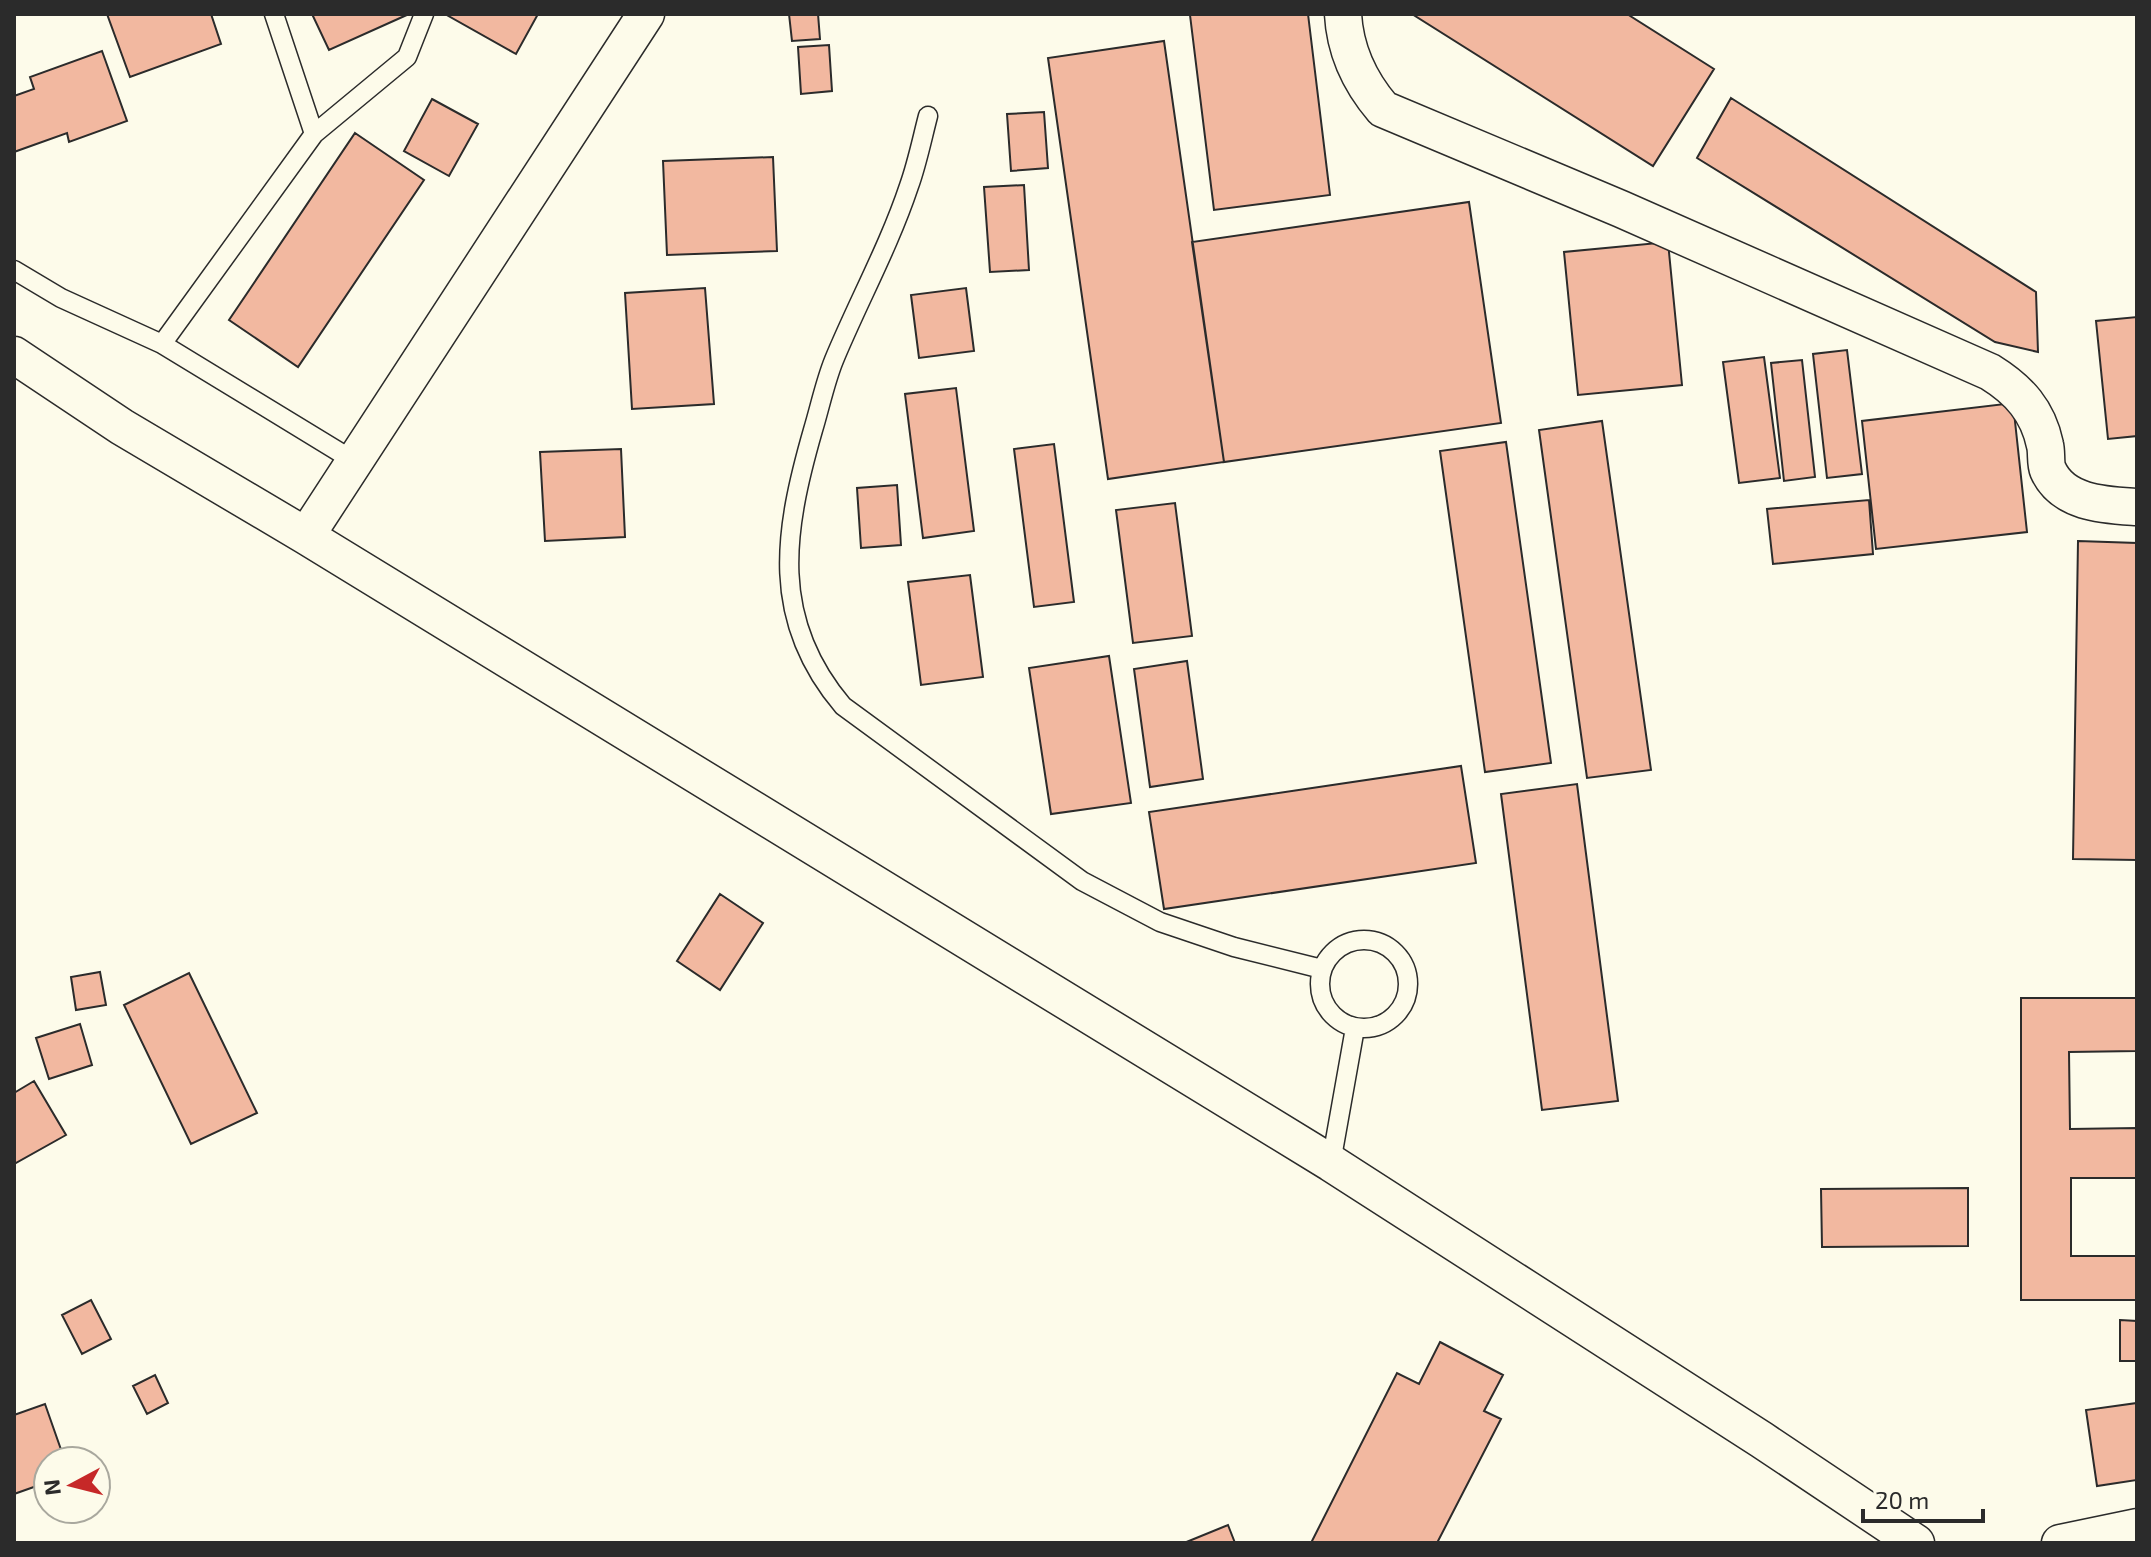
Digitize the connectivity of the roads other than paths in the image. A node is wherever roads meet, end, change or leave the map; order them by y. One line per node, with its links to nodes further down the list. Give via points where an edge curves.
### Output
1 (274, 14): 6 (lane)
2 (424, 14): 6 (lane, via 407,57)
3 (646, 14): 10 (street)
4 (1343, 14): 11 (street, via 1359,76 1383,109 1990,372 2026,400 2055,480 2091,503)
5 (928, 116): 13 (lane, via 909,187 833,364 792,518 791,601 807,655 843,706 1082,881 1160,922)
6 (314, 134): 8 (lane)
7 (14, 270): 8 (lane, via 61,298)
8 (162, 344): 10 (lane)
9 (14, 355): 12 (street, via 122,427)
10 (354, 461): 12 (street)
11 (2137, 507)
12 (306, 536): 15 (street)
13 (1322, 969): 14 (lane, via 1322,999 1329,1013); 14 (lane, via 1330,955 1357,940 1388,947 1400,958 1408,987 1397,1015 1384,1025)
14 (1355, 1028): 15 (lane)
15 (1331, 1163): 17 (street)
16 (2137, 1527): 18 (street)
17 (1916, 1543)
18 (2060, 1543)

